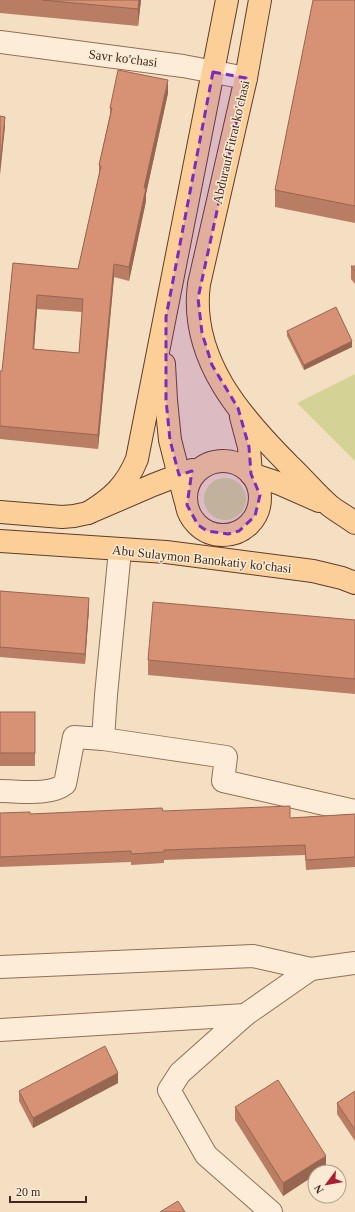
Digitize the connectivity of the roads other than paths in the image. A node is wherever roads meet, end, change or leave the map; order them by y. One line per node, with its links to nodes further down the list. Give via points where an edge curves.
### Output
1 (227, 0): 4 (main road)
2 (260, 0): 5 (main road, Abdurauf Fitrat ko'chasi)
3 (0, 42): 4 (street, Savr ko'chasi)
4 (213, 72): 5 (street, Savr ko'chasi); 6 (main road)
5 (246, 78): 7 (main road, Abdurauf Fitrat ko'chasi, via 199,284 198,298 199,316 212,365)
6 (172, 279): 10 (main road, via 166,317 166,400 170,440); 14 (main road, via 137,459 130,475 119,489)
7 (238, 408): 9 (main road, via 249,447); 11 (main road, via 268,443)
8 (203, 466): 9 (main road, via 213,462 229,462 244,467); 10 (main road); 12 (main road, via 189,483 186,494)
9 (251, 474): 11 (main road); 16 (main road, via 260,495 255,516 239,531)
10 (179, 476): 12 (main road); 14 (main road)
11 (330, 505): 15 (main road)
12 (187, 506): 16 (main road, via 198,525)
13 (0, 512): 14 (main road, via 62,517)
14 (88, 513)
15 (355, 523)
16 (218, 534): 19 (main road); 20 (main road)
17 (0, 541): 18 (main road, Abu Sulaymon Banokatiy ko'chasi)
18 (120, 550): 19 (main road, Abu Sulaymon Banokatiy ko'chasi); 22 (street)
19 (166, 552): 20 (main road, Abu Sulaymon Banokatiy ko'chasi)
20 (283, 568): 21 (main road, Abu Sulaymon Banokatiy ko'chasi, via 313,571)
21 (355, 583)
22 (103, 739): 23 (street, via 74,737 65,784 59,789); 24 (street, via 226,757 223,781)
23 (0, 791)
24 (355, 811)
25 (355, 963): 27 (street)
26 (0, 967): 27 (street, via 253,956)
27 (311, 969): 28 (street)
28 (245, 1015): 29 (street); 30 (street, via 180,1073 169,1090 206,1155)
29 (0, 1030)
30 (271, 1212)

